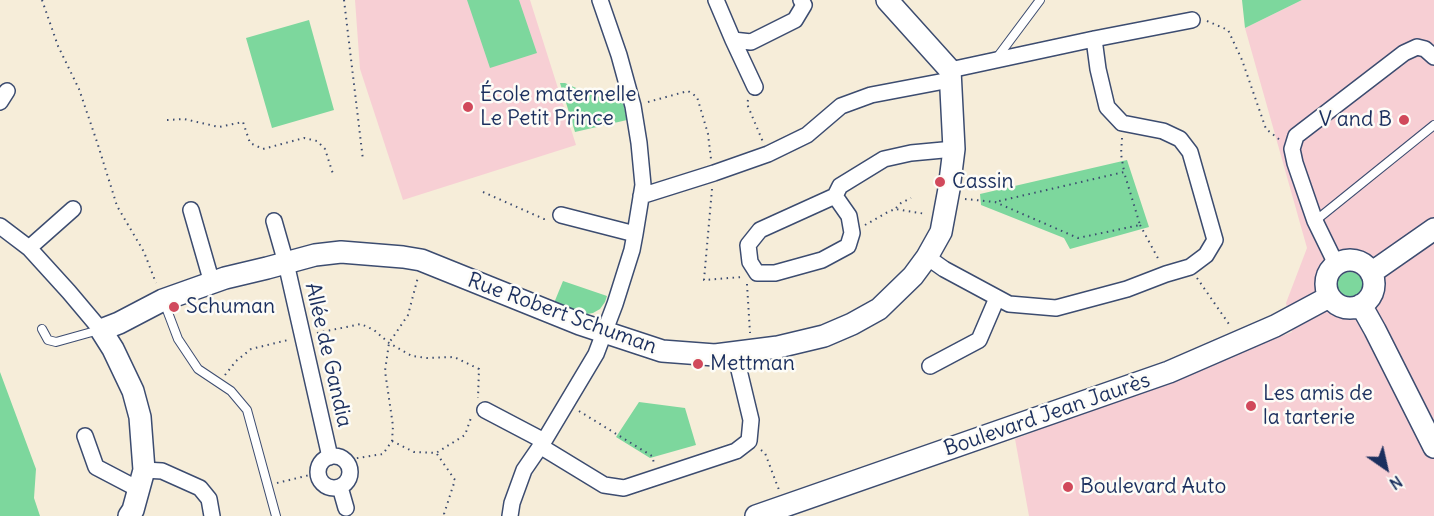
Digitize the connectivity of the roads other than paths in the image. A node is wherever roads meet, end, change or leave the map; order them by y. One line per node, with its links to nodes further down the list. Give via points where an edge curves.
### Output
1 (600, 0): 15 (street, via 633,106)
2 (716, 0): 8 (street)
3 (801, 0): 8 (street, via 804,5 795,20 751,42)
4 (887, 0): 11 (street)
5 (1040, 0): 10 (lane)
6 (1192, 20): 7 (street)
7 (1094, 39): 10 (street); 32 (street, via 1107,107 1122,123 1163,131 1180,139 1190,152 1215,240 1206,255 1190,267 1056,308 1009,304)
8 (733, 40): 12 (street)
9 (1434, 57): 20 (street, via 1417,47 1404,53 1296,136 1292,149 1295,163)
10 (995, 61): 11 (street)
11 (950, 75): 14 (street, Rue Robert Schuman); 15 (street, via 841,106 807,135 768,154)
12 (755, 87)
13 (1434, 126): 20 (lane)
14 (954, 149): 16 (street, via 884,159 840,186); 26 (street, Rue Robert Schuman, via 941,232)
15 (641, 196): 24 (street)
16 (835, 196): 16 (street, via 760,230 748,245 750,262 757,273 776,273 822,260 848,246 852,233 849,216)
17 (73, 209): 25 (street)
18 (191, 210): 30 (street)
19 (561, 215): 24 (street)
20 (1315, 220): 28 (street)
21 (274, 221): 27 (street)
22 (0, 226): 25 (street)
23 (1434, 229): 29 (street)
24 (635, 234): 37 (street)
25 (29, 248): 36 (street)
26 (927, 257): 32 (street); 38 (street, Rue Robert Schuman, via 879,309 852,324 824,336)
27 (286, 263): 30 (street, Rue Robert Schuman); 37 (street, Rue Robert Schuman, via 341,252 421,260); 44 (street, Allée de Gandia)
28 (1336, 264): 29 (street, via 1360,262); 31 (street, via 1328,276)
29 (1371, 273): 34 (street, via 1374,287)
30 (212, 283): 33 (street, Rue Robert Schuman)
31 (1329, 297): 34 (street, via 1347,308); 48 (street, Boulevard Jean Jaurès, via 1275,326 1169,372)
32 (998, 298): 39 (street, via 979,340)
33 (164, 300): 36 (street, Rue Robert Schuman); 51 (lane, via 178,339 198,369 231,391 247,410)
34 (1361, 305): 43 (street)
35 (42, 329): 36 (lane, via 48,340 56,342)
36 (101, 330): 45 (street, via 134,391 140,417)
37 (604, 333): 38 (street, Rue Robert Schuman, via 662,351 715,355); 42 (street, via 596,354)
38 (746, 351): 42 (street, via 739,370 751,420 748,441 736,451 624,488 604,485)
39 (930, 366)
40 (481, 405): 42 (street)
41 (85, 435): 45 (street, via 96,467)
42 (542, 443): 52 (street, via 524,470)
43 (1434, 447)
44 (337, 458): 46 (street, Allée de Gandia, via 348,465 350,475); 46 (street, Allée de Gandia, via 321,463 318,472 325,486)
45 (141, 480): 49 (street); 50 (street, via 162,471 200,488 209,499)
46 (340, 487): 47 (street, Allée de Gandia)
47 (346, 508)
48 (765, 515)
49 (129, 516)
50 (212, 516)
51 (276, 516)
52 (510, 516)

